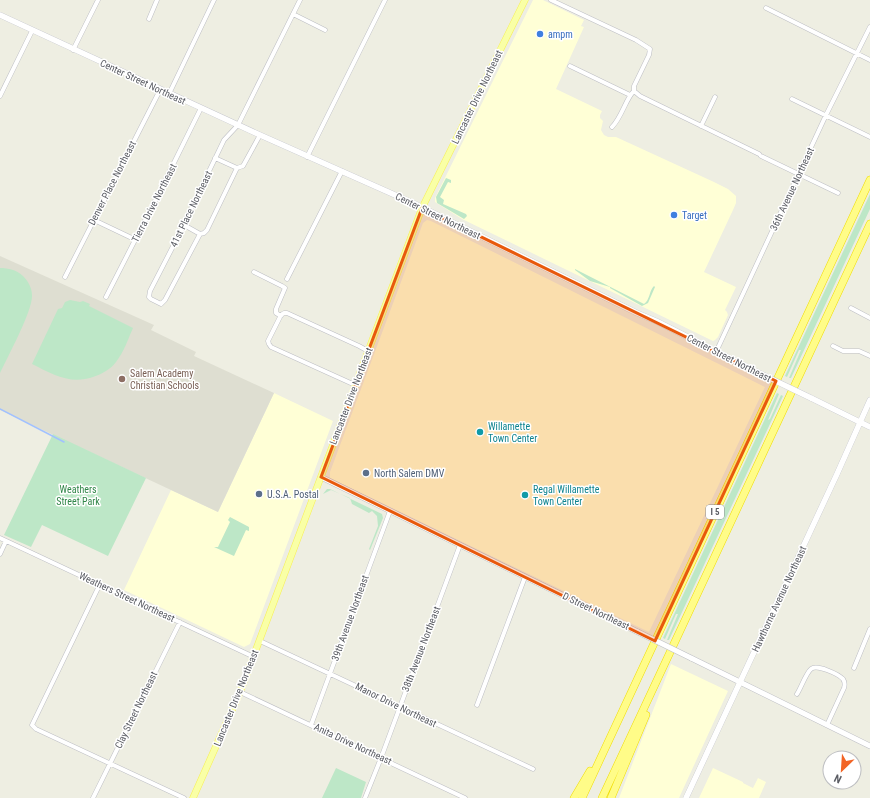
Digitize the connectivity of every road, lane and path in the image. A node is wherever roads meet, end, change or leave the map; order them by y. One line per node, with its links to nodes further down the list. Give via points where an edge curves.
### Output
1 (98, 0): 15 (street)
2 (157, 0): 11 (street)
3 (214, 0): 21 (street)
4 (300, 0): 9 (street, 41st Place Northeast)
5 (385, 0): 33 (street)
6 (525, 0): 40 (main road, Lancaster Drive Northeast)
7 (552, 0): 20 (street, via 650,49)
8 (766, 8): 16 (street)
9 (293, 14): 13 (street); 28 (street, 41st Place Northeast)
10 (0, 16): 14 (main road, Center Street Northeast)
11 (149, 18)
12 (870, 27): 16 (street, 36th Avenue Northeast)
13 (325, 30)
14 (32, 31): 15 (main road, Center Street Northeast); 23 (street)
15 (73, 50): 19 (main road, Center Street Northeast)
16 (857, 53): 17 (street); 27 (street, 36th Avenue Northeast)
17 (870, 60)
18 (570, 66): 22 (street)
19 (160, 90): 21 (main road, Center Street Northeast); 41 (street, Denver Place Northeast)
20 (634, 91): 22 (street); 30 (street)
21 (169, 94): 26 (main road, Center Street Northeast)
22 (630, 95): 29 (street)
23 (0, 96)
24 (715, 97): 30 (street)
25 (792, 99): 27 (street)
26 (201, 108): 28 (main road, Center Street Northeast); 45 (street, Tierra Drive Northeast)
27 (826, 115): 32 (street); 37 (street, 36th Avenue Northeast)
28 (238, 125): 31 (main road, Center Street Northeast); 34 (street, 41st Place Northeast, via 227,136)
29 (612, 126)
30 (702, 126): 37 (street)
31 (260, 135): 33 (main road, Center Street Northeast); 35 (street, via 243,166)
32 (870, 137)
33 (307, 157): 36 (main road, Center Street Northeast)
34 (215, 158): 35 (street); 43 (street, 41st Place Northeast)
35 (237, 168): 44 (street, via 207,230)
36 (342, 171): 40 (main road, Center Street Northeast); 48 (street)
37 (798, 174): 39 (street); 55 (street, 36th Avenue Northeast)
38 (870, 180): 84 (highway, I 5)
39 (838, 193)
40 (422, 208): 54 (main road, Lancaster Drive Northeast); 55 (main road, Center Street Northeast)
41 (94, 220): 45 (street); 47 (street, Denver Place Northeast)
42 (870, 224): 73 (highway, I 5)
43 (184, 225): 44 (street); 44 (street, 41st Place Northeast, via 150,291 151,299 161,304 165,300)
44 (200, 234)
45 (136, 240): 49 (street, Tierra Drive Northeast)
46 (254, 272): 51 (street, via 285,288 276,309 276,313)
47 (65, 277)
48 (287, 280)
49 (106, 297)
50 (851, 308): 52 (street)
51 (282, 314): 54 (street, via 286,313); 57 (street, via 268,341 271,347)
52 (870, 318)
53 (833, 346): 56 (street, via 843,351 859,351)
54 (368, 351): 57 (main road, Lancaster Drive Northeast)
55 (716, 352): 59 (main road, Center Street Northeast, bridge)
56 (870, 356)
57 (355, 385): 61 (main road, Lancaster Drive Northeast)
58 (870, 400): 59 (main road, Hawthorne Avenue Northeast)
59 (860, 422): 60 (main road, Center Street Northeast); 76 (main road, Hawthorne Avenue Northeast)
60 (870, 427)
61 (321, 477): 62 (street, D Street Northeast); 71 (main road, Lancaster Drive Northeast)
62 (390, 511): 65 (street, D Street Northeast); 75 (street, 39th Avenue Northeast)
63 (0, 538): 64 (street, Weathers Street Northeast)
64 (6, 541): 66 (street); 68 (street, Weathers Street Northeast)
65 (460, 545): 67 (street, D Street Northeast); 80 (street, 38th Avenue Northeast)
66 (0, 554)
67 (525, 577): 76 (street, D Street Northeast, bridge); 79 (street)
68 (100, 584): 69 (street, Weathers Street Northeast); 86 (street, via 32,725)
69 (180, 622): 72 (street, Weathers Street Northeast); 86 (street, Clay Street Northeast)
70 (870, 629): 74 (street)
71 (260, 641): 72 (main road, Lancaster Drive Northeast); 75 (street, Manor Drive Northeast)
72 (254, 657): 77 (main road, Lancaster Drive Northeast)
73 (664, 666): 95 (highway, I 5); 96 (highway, I 5)
74 (854, 668)
75 (330, 673): 80 (street, Manor Drive Northeast); 81 (street, 39th Avenue Northeast)
76 (740, 682): 82 (street, D Street Northeast); 97 (main road, Hawthorne Avenue Northeast)
77 (240, 692): 81 (street, Anita Drive Northeast); 90 (main road, Lancaster Drive Northeast)
78 (797, 694): 82 (street, via 810,670 815,667 843,679 844,688)
79 (477, 705)
80 (399, 707): 85 (street, 38th Avenue Northeast); 87 (street, Manor Drive Northeast)
81 (311, 725): 85 (street, Anita Drive Northeast)
82 (827, 725): 83 (street, D Street Northeast)
83 (870, 746)
84 (604, 751): 93 (highway); 94 (highway, I 5)
85 (381, 758): 91 (street, 38th Avenue Northeast); 92 (street, Anita Drive Northeast)
86 (110, 764): 88 (street, Clay Street Northeast); 89 (street)
87 (533, 769)
88 (93, 798)
89 (184, 798)
90 (193, 798)
91 (365, 798)
92 (465, 798)
93 (574, 798)
94 (582, 798)
95 (602, 798)
96 (611, 798)
97 (686, 798)

